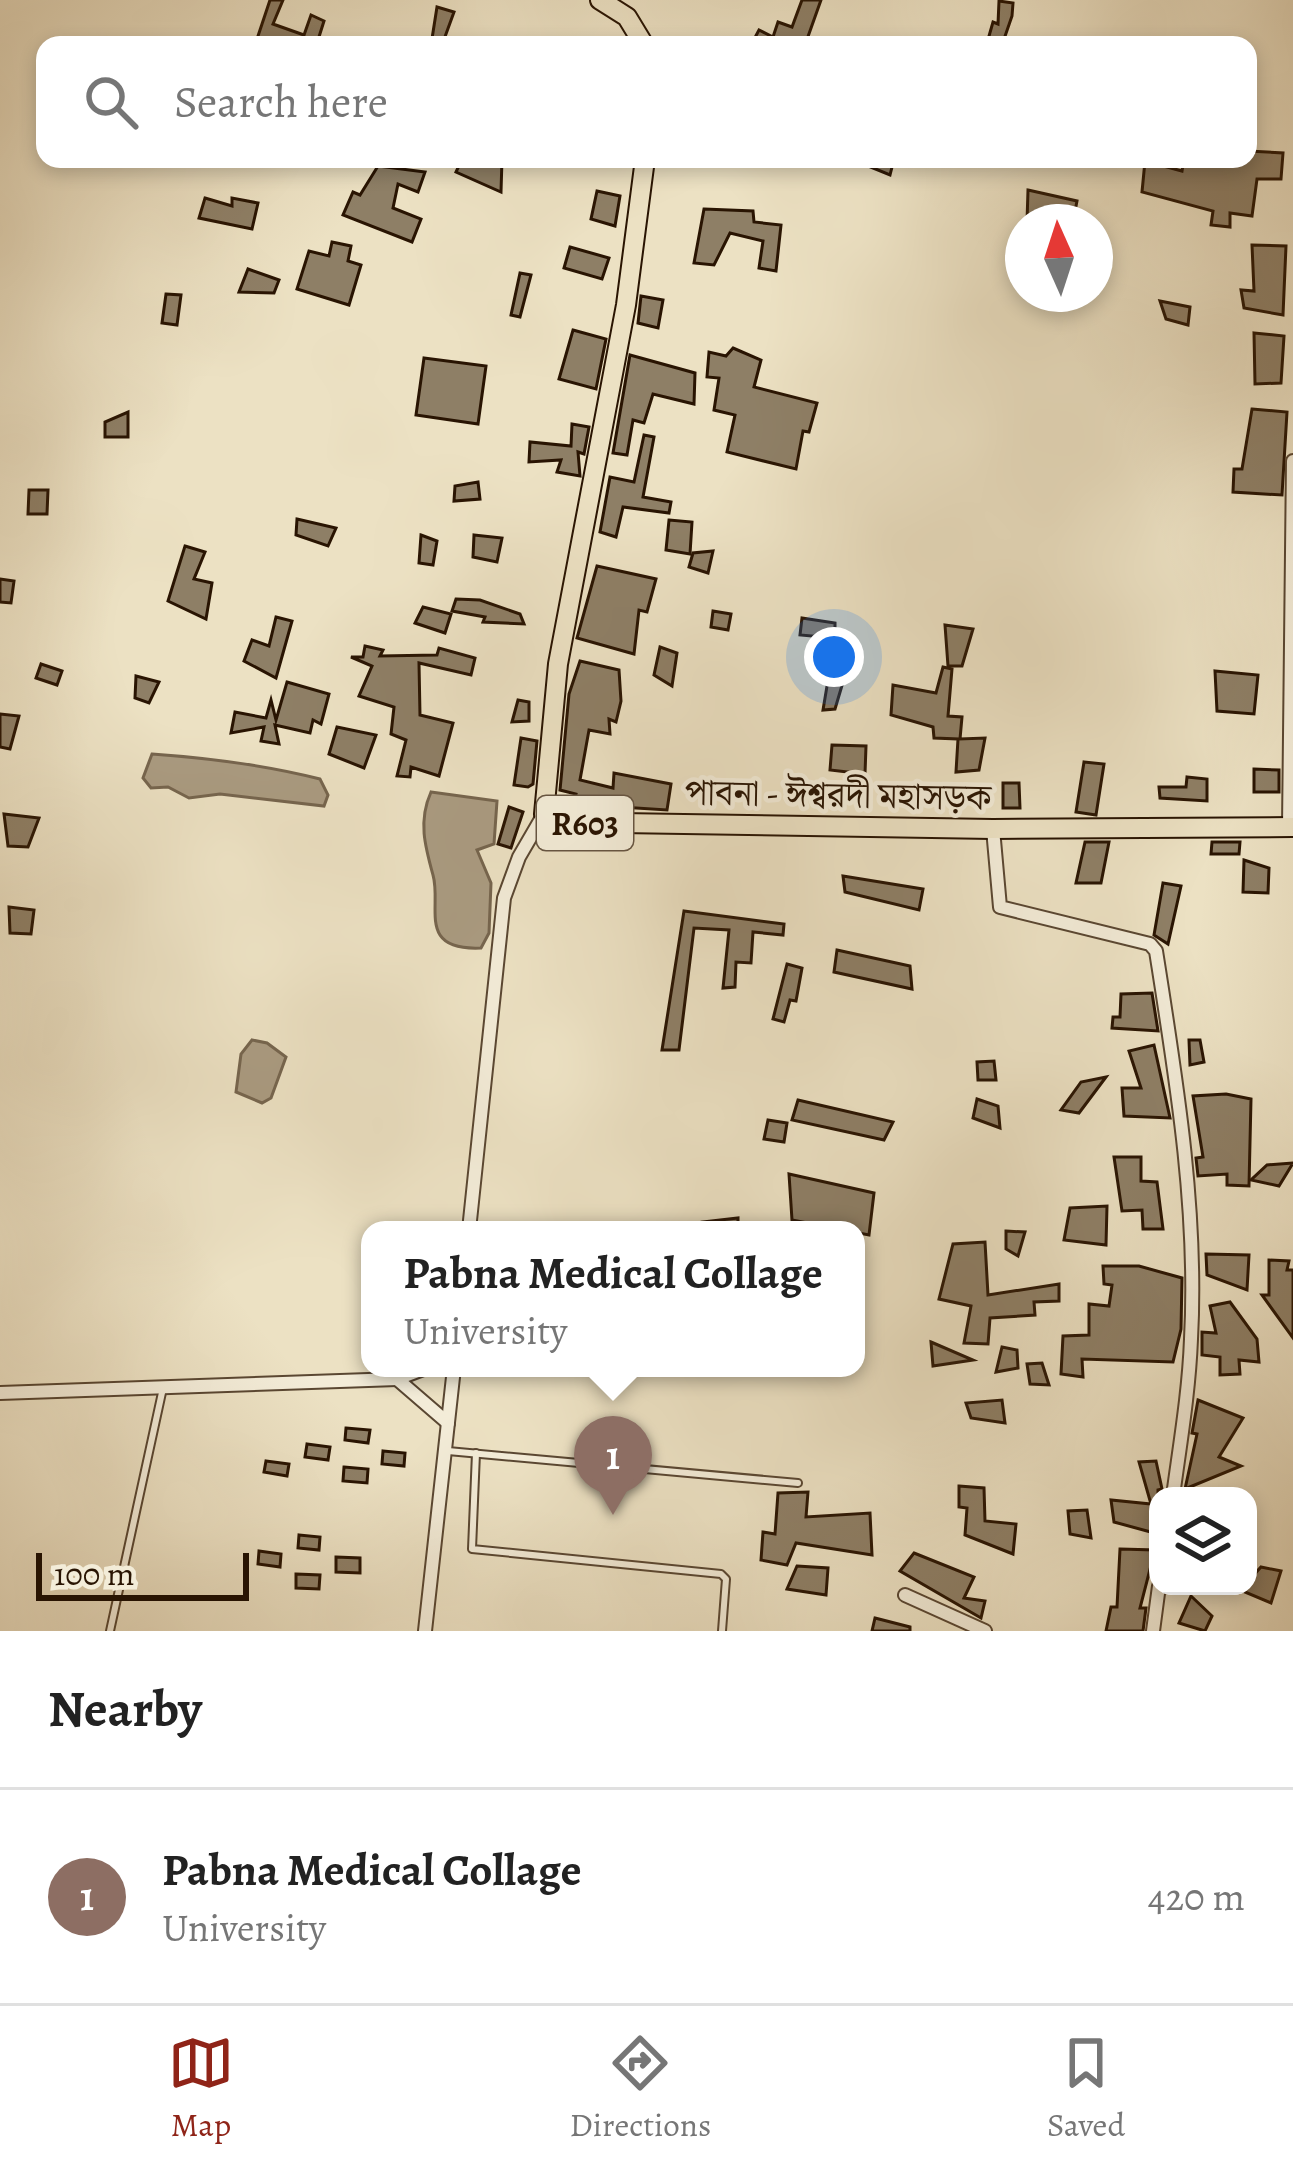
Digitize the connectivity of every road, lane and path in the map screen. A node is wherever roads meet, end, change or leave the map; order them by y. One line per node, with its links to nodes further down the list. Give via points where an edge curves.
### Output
1 (600, 0): 2 (main road)
2 (629, 8): 3 (main road)
3 (640, 36)
4 (644, 168): 8 (main road, R603, via 558,664)
5 (1293, 461): 6 (street)
6 (1292, 530): 7 (street)
7 (1291, 737): 9 (street)
8 (544, 814): 10 (main road, পাবনা - ঈশ্বরদী মহাসড়ক / R603, via 556,822); 11 (street, via 504,898)
9 (1291, 827): 10 (main road, পাবনা - ঈশ্বরদী মহাসড়ক / R603)
10 (993, 830): 21 (street, via 1000,907 1156,951 1192,1258 1192,1338)
11 (471, 1221)
12 (402, 1377): 14 (street)
13 (453, 1377): 17 (street)
14 (397, 1379): 15 (street); 17 (street)
15 (163, 1385): 16 (street); 24 (lane)
16 (0, 1393)
17 (448, 1423): 18 (street)
18 (445, 1450): 19 (lane); 25 (street)
19 (476, 1454): 20 (lane); 26 (lane, via 472,1549 721,1574)
20 (798, 1483)
21 (1174, 1487)
22 (905, 1595): 27 (street)
23 (1158, 1595): 28 (street)
24 (110, 1631)
25 (425, 1631)
26 (722, 1631)
27 (986, 1631)
28 (1153, 1631)

